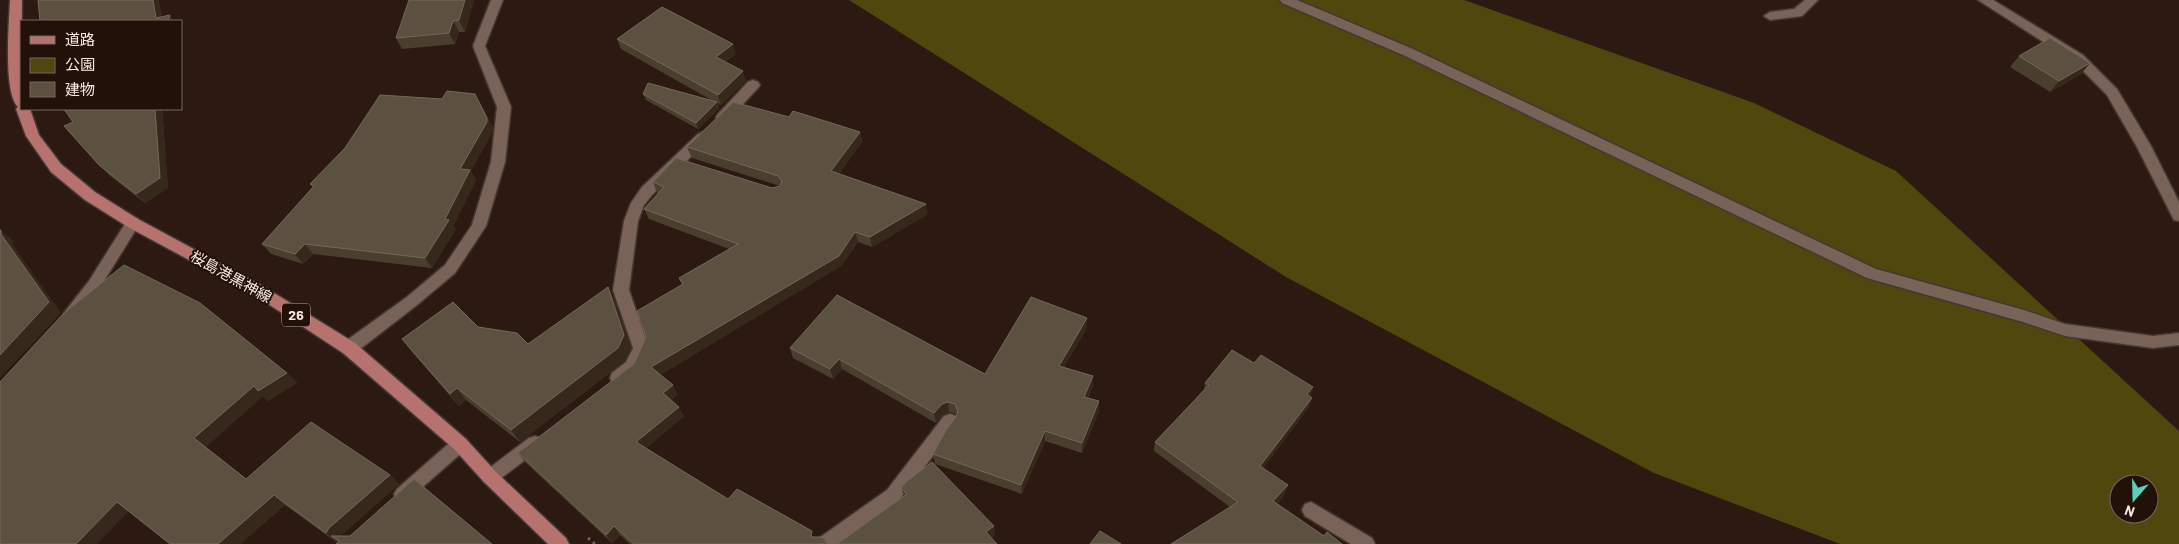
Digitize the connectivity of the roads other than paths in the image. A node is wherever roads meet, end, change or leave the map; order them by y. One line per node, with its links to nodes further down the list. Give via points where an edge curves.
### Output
1 (16, 0): 8 (main road, via 15,77)
2 (497, 0): 16 (street, via 479,46 504,107 498,162 478,226 450,269)
3 (1286, 0): 15 (street, via 1408,52 1872,274 2065,330 2153,342)
4 (1812, 0): 6 (street, via 1798,12)
5 (1984, 0): 12 (street, via 2078,58 2112,92)
6 (1770, 16)
7 (753, 85): 10 (street)
8 (20, 99)
9 (23, 110): 13 (main road, 桜島港黒神線 / 26, via 33,136 56,168 90,196)
10 (678, 161): 11 (street); 17 (street, via 647,191 631,221 621,290 641,348 632,367)
11 (695, 167)
12 (2179, 216)
13 (133, 223): 14 (street, via 94,285); 16 (main road, 桜島港黒神線 / 26, via 261,292)
14 (65, 322)
15 (2179, 339)
16 (349, 348): 20 (main road, 桜島港黒神線 / 26)
17 (609, 384)
18 (950, 421): 25 (street, via 893,495)
19 (550, 431): 21 (street)
20 (460, 444): 21 (main road, 桜島港黒神線 / 26); 22 (street)
21 (490, 477): 24 (main road, 桜島港黒神線 / 26)
22 (389, 507)
23 (1311, 510): 26 (street)
24 (560, 544)
25 (826, 544)
26 (1366, 544)

